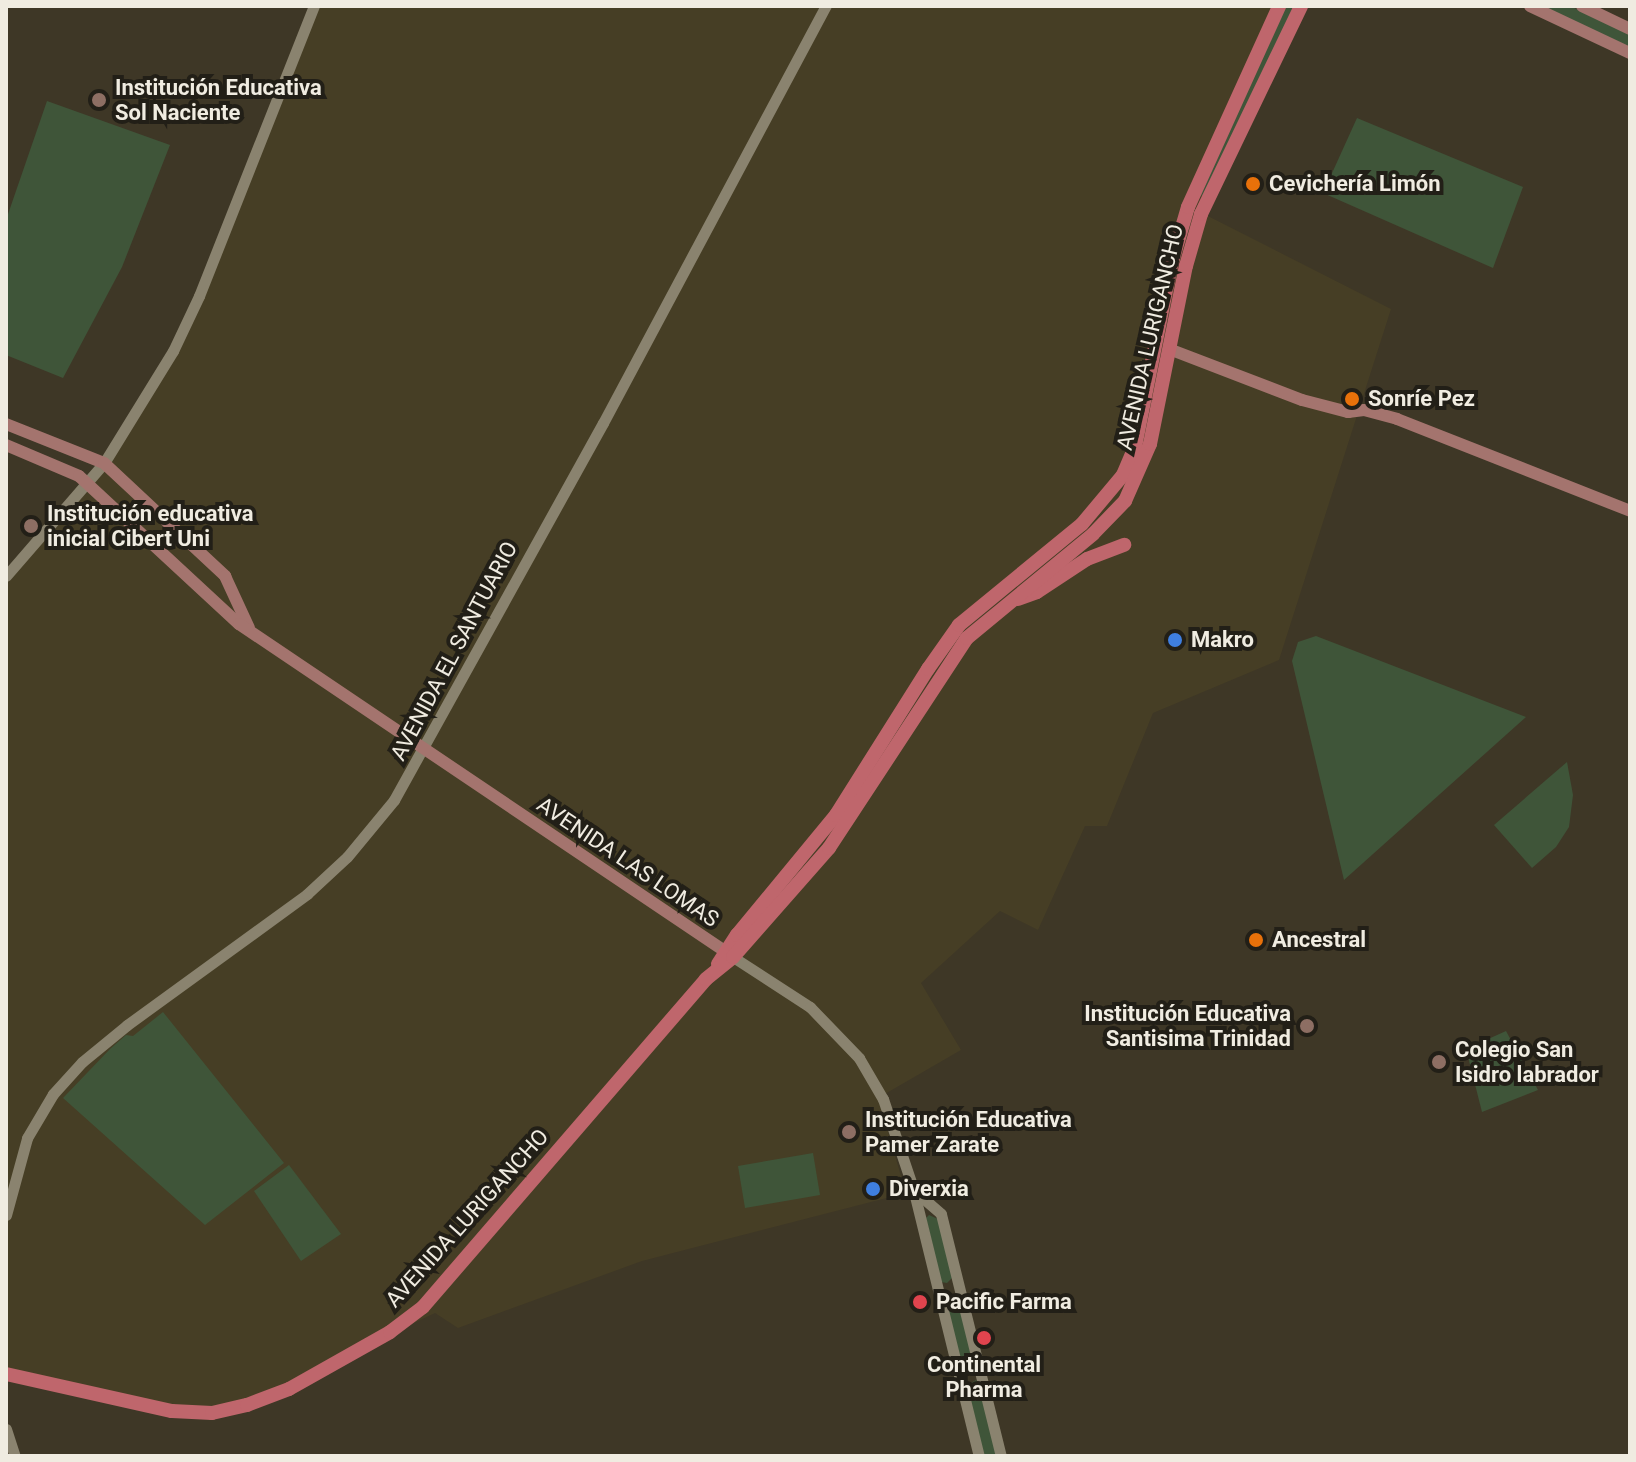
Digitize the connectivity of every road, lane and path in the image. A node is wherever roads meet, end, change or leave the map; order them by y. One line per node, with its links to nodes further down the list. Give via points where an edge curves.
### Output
1 (314, 6): 12 (street, via 190,318 152,390)
2 (826, 6): 22 (street, AVENIDA EL SANTUARIO)
3 (1279, 6): 21 (main road, AVENIDA LURIGANCHO, via 1188,207 1171,265 1135,447 1123,475 1082,524 959,625)
4 (1301, 6): 9 (main road, AVENIDA LURIGANCHO, via 1201,214)
5 (1530, 6): 8 (main road)
6 (1582, 6): 7 (main road)
7 (1630, 29)
8 (1630, 53)
9 (1169, 349): 15 (main road, via 1302,400 1397,419); 19 (main road, AVENIDA LURIGANCHO, via 1150,444 1130,494 1093,534)
10 (6, 424): 12 (main road)
11 (6, 445): 13 (main road, AVENIDA LAS LOMAS)
12 (104, 463): 13 (street); 14 (main road)
13 (89, 483): 16 (main road, AVENIDA LAS LOMAS); 18 (street)
14 (136, 494): 16 (main road, via 125,500); 20 (main road, via 225,576)
15 (1630, 511)
16 (120, 512): 20 (main road, AVENIDA LAS LOMAS)
17 (1124, 545): 19 (main road, via 1087,559 1037,592)
18 (6, 576)
19 (1009, 601): 21 (main road, AVENIDA LURIGANCHO, via 967,638)
20 (249, 628): 22 (main road, AVENIDA LAS LOMAS)
21 (900, 727): 23 (main road, AVENIDA LURIGANCHO)
22 (423, 747): 23 (main road, AVENIDA LAS LOMAS); 25 (street, AVENIDA EL SANTUARIO, via 394,800 347,857 282,914 127,1025 67,1078 27,1138)
23 (729, 954): 24 (street, AVENIDA LAS LOMAS, via 810,1007 859,1058 883,1099); 29 (main road, AVENIDA LURIGANCHO, via 423,1307 320,1373 247,1405 197,1414)
24 (913, 1188): 26 (street, AVENIDA LAS LOMAS, via 941,1214); 27 (street, AVENIDA LAS LOMAS)
25 (6, 1215)
26 (959, 1285): 27 (street); 28 (street, AVENIDA LAS LOMAS)
27 (938, 1290): 30 (street, AVENIDA LAS LOMAS)
28 (979, 1373): 30 (street); 34 (street, AVENIDA LAS LOMAS)
29 (6, 1374)
30 (959, 1378): 33 (street, AVENIDA LAS LOMAS)
31 (6, 1429): 32 (street)
32 (15, 1456)
33 (979, 1456)
34 (1001, 1456)

